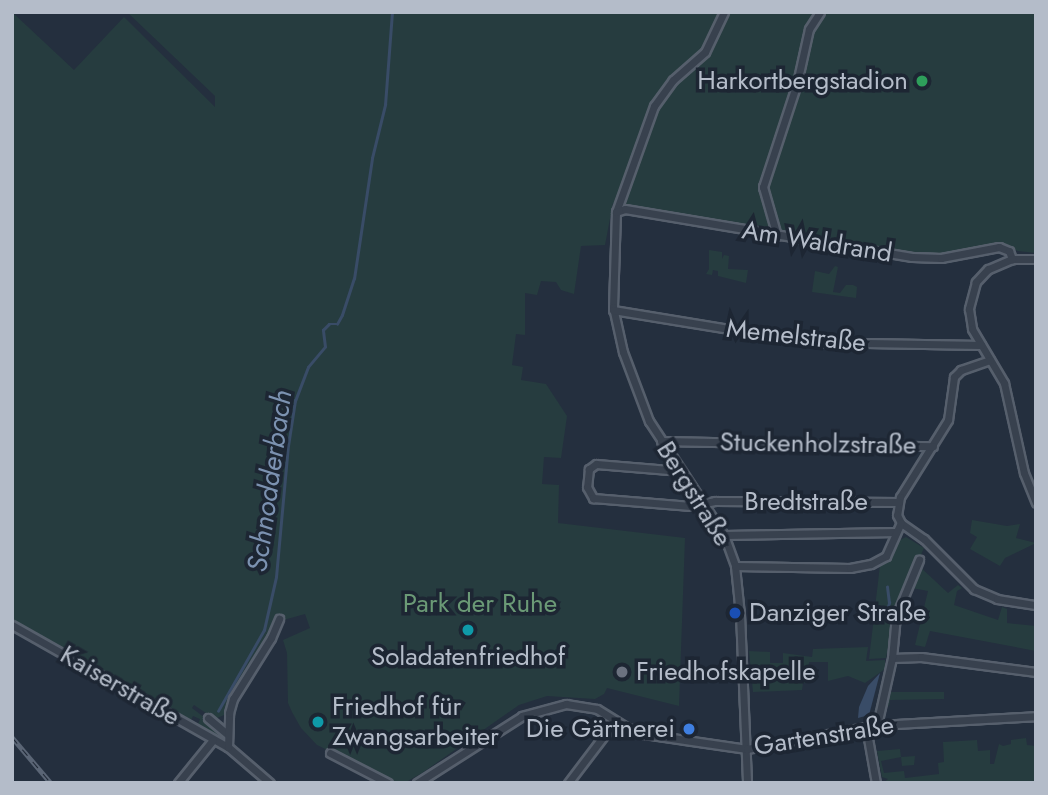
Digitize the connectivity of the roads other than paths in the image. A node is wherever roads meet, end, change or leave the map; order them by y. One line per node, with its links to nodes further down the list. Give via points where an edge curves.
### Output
1 (724, 12): 3 (street, Bergstraße, via 705,52 673,80 654,106)
2 (820, 12): 4 (street, via 809,29 797,83 763,187)
3 (616, 212): 4 (street, Am Waldrand, via 625,209); 7 (street, Bergstraße)
4 (777, 236): 5 (street, Am Waldrand, via 912,257 941,258 999,247 1009,251)
5 (1012, 259): 6 (street); 8 (street, via 988,269 973,291 970,314)
6 (1036, 259)
7 (613, 310): 8 (street, Memelstraße, via 809,342); 10 (street, Bergstraße, via 623,352)
8 (981, 345): 9 (street)
9 (990, 360): 11 (street, via 957,372 948,420); 15 (street, via 1004,383 1024,472)
10 (661, 441): 11 (street, Stuckenholzstraße); 12 (street, Bergstraße)
11 (933, 446): 13 (street)
12 (681, 471): 14 (street, Bergstraße); 14 (street, Bredtstraße, via 596,464 589,469 589,495 691,506)
13 (899, 502): 14 (street, Bredtstraße); 16 (street)
14 (703, 503): 18 (street, Bergstraße)
15 (1036, 503)
16 (901, 523): 17 (street); 21 (street, via 980,593)
17 (896, 532): 18 (street); 20 (street, via 886,556 872,564 850,568)
18 (724, 535): 20 (street, Bergstraße)
19 (919, 561): 24 (street, via 896,616)
20 (735, 566): 34 (street, Bergstraße)
21 (1036, 606)
22 (279, 620): 31 (street, via 233,699)
23 (12, 625): 32 (street, Kaiserstraße)
24 (892, 659): 25 (street, via 921,657); 29 (street)
25 (1036, 672)
26 (1036, 716): 29 (street, Gartenstraße)
27 (208, 718): 31 (street)
28 (615, 721): 34 (street, Gartenstraße, via 644,734); 39 (street, Gartenstraße, via 597,709 579,705 531,712); 40 (street)
29 (877, 725): 30 (street, Gartenstraße)
30 (866, 727): 34 (street, Gartenstraße); 42 (street)
31 (227, 735): 33 (street)
32 (213, 740): 33 (street, Kaiserstraße); 36 (street)
33 (228, 747): 37 (street, Kaiserstraße)
34 (747, 749): 41 (street, Bergstraße)
35 (330, 753): 38 (street)
36 (178, 783)
37 (270, 783)
38 (388, 783)
39 (417, 783)
40 (568, 783)
41 (747, 783)
42 (876, 783)

